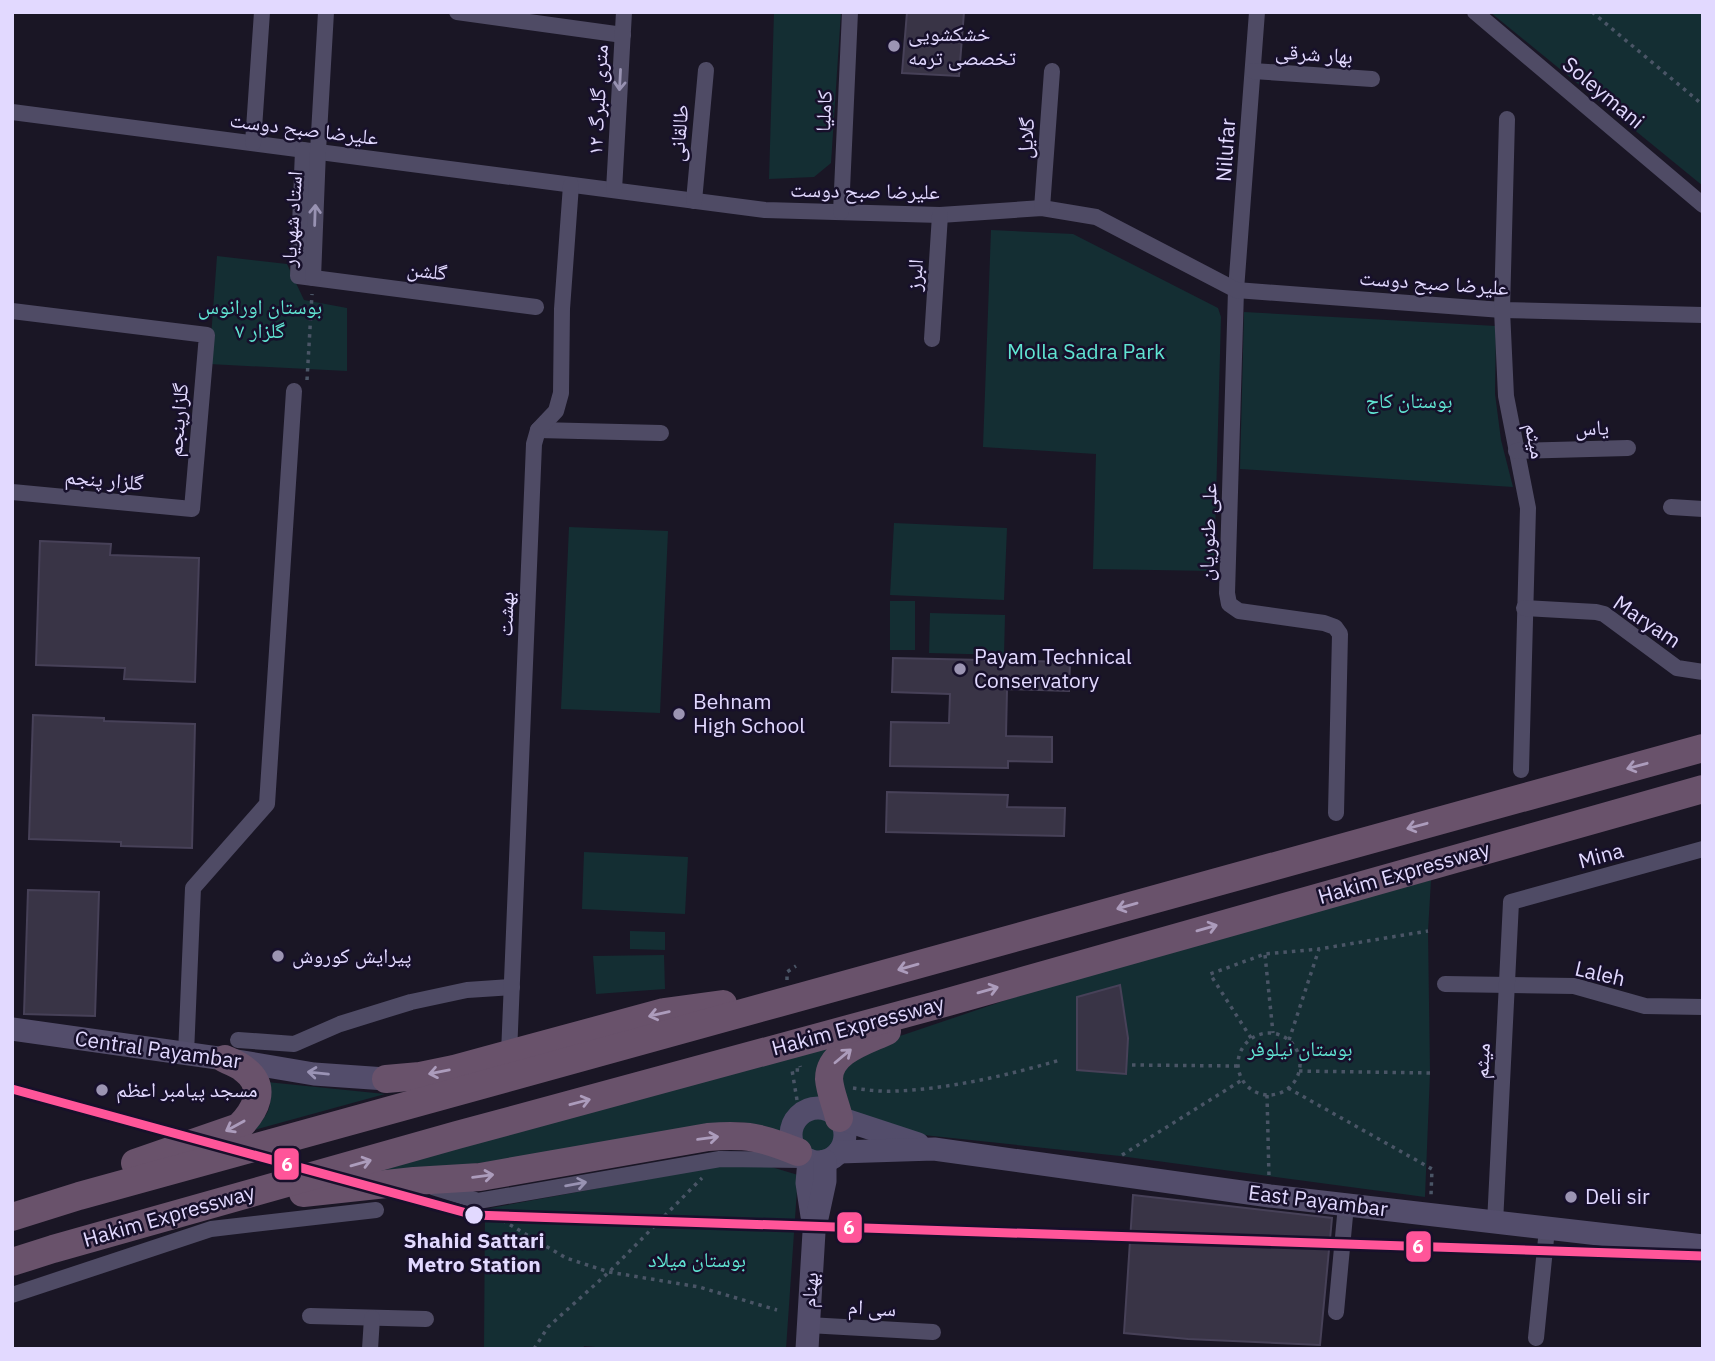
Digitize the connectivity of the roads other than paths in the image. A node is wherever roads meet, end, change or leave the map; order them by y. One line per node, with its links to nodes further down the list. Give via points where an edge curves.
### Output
1 (262, 12): 15 (street)
2 (326, 12): 16 (street, استاد شهریار)
3 (457, 12): 8 (street)
4 (624, 12): 8 (street, ۱۲ متری گلبرگ)
5 (850, 12): 22 (street, کاملیا)
6 (1257, 12): 11 (street, Nilufar)
7 (1475, 12): 20 (street, Soleymani)
8 (623, 35): 18 (street, ۱۲ متری گلبرگ, one-way to 18)
9 (706, 70): 19 (street, طالقانی)
10 (1052, 71): 21 (street, گلایل)
11 (1252, 71): 12 (street, بهار شرقی); 25 (street, Nilufar)
12 (1372, 79)
13 (12, 112): 15 (street, علیرضا صبح دوست)
14 (1507, 119): 27 (street, میثم)
15 (253, 143): 16 (street, علیرضا صبح دوست)
16 (310, 151): 17 (street, علیرضا صبح دوست); 24 (street, استاد شهریار)
17 (571, 185): 18 (street, علیرضا صبح دوست); 32 (street, بهشت, via 561,393 556,411)
18 (614, 190): 19 (street, علیرضا صبح دوست)
19 (694, 201): 22 (street, علیرضا صبح دوست, via 765,210)
20 (1703, 205)
21 (1042, 208): 23 (street, علیرضا صبح دوست); 25 (street, علیرضا صبح دوست, via 1096,217)
22 (841, 212): 23 (street, علیرضا صبح دوست)
23 (940, 215): 30 (street, البرز)
24 (313, 278): 26 (street, گلشن)
25 (1236, 290): 27 (street, علیرضا صبح دوست); 45 (street, علی طنوریان, via 1229,604 1239,611 1324,623 1335,626 1340,634)
26 (536, 307)
27 (1502, 310): 29 (street, علیرضا صبح دوست); 35 (street, میثم, via 1506,396)
28 (12, 311): 38 (street, گلزارپنجم, via 207,335)
29 (1703, 315)
30 (932, 339)
31 (294, 391): 56 (street, via 267,804 193,888)
32 (538, 430): 33 (street); 50 (street, بهشت)
33 (661, 433)
34 (1628, 448): 35 (street, یاس)
35 (1516, 451): 40 (street, میثم, via 1528,509)
36 (12, 492): 38 (street, گلزار پنجم)
37 (1671, 507): 39 (street)
38 (192, 509)
39 (1703, 509)
40 (1524, 608): 41 (street, Maryam, via 1604,614 1677,668); 43 (street, میثم)
41 (1703, 671)
42 (1703, 748): 51 (highway, Hakim Expressway, one-way to 51)
43 (1521, 770)
44 (1703, 789): 52 (highway, Hakim Expressway, one-way to 44)
45 (1336, 813)
46 (1703, 849): 47 (street, Mina)
47 (1511, 902): 49 (street, میثم)
48 (1445, 984): 49 (street, Laleh)
49 (1507, 985): 53 (street, Laleh, via 1574,986 1645,1006); 68 (street, میثم)
50 (512, 987): 55 (street, via 467,990 411,1002 294,1044); 57 (street, بهشت)
51 (823, 991): 57 (highway, one-way to 57, via 664,1012); 63 (highway, Hakim Expressway)
52 (948, 1002): 59 (highway, one-way to 52, via 829,1078 835,1061); 64 (highway, Hakim Expressway, one-way to 52)
53 (1703, 1007)
54 (12, 1029): 56 (street, Central Payambar)
55 (232, 1050): 56 (street, Central Payambar); 58 (street, Central Payambar, one-way to 55, via 314,1074); 63 (highway, one-way to 63, via 258,1090 257,1103 239,1127 112,1171)
56 (186, 1054)
57 (509, 1054): 58 (highway, one-way to 58, via 420,1076)
58 (386, 1079)
59 (839, 1118): 60 (street, East Payambar); 61 (street, via 844,1144); 61 (street, via 819,1108 804,1112 794,1123 794,1146)
60 (934, 1149): 61 (street, East Payambar); 65 (street, East Payambar)
61 (818, 1156): 62 (street, one-way to 61, via 478,1201 720,1159); 62 (highway, one-way to 61, via 481,1177 738,1135); 77 (street, بهنام, via 807,1184 814,1232)
62 (414, 1181): 64 (highway)
63 (79, 1196): 67 (highway, Hakim Expressway)
64 (220, 1202): 71 (highway, Hakim Expressway)
65 (1346, 1205): 68 (street, East Payambar); 73 (street)
66 (376, 1210): 72 (street, via 211,1229)
67 (12, 1217)
68 (1495, 1223): 69 (street, East Payambar)
69 (1547, 1229): 70 (street, East Payambar); 79 (street)
70 (1703, 1246)
71 (12, 1262)
72 (12, 1295)
73 (1336, 1312)
74 (310, 1316): 75 (street)
75 (372, 1318): 76 (street); 80 (street)
76 (426, 1319)
77 (808, 1325): 78 (street, سی ام); 81 (street, بهنام)
78 (933, 1332)
79 (1536, 1338)
80 (370, 1349)
81 (807, 1349)

